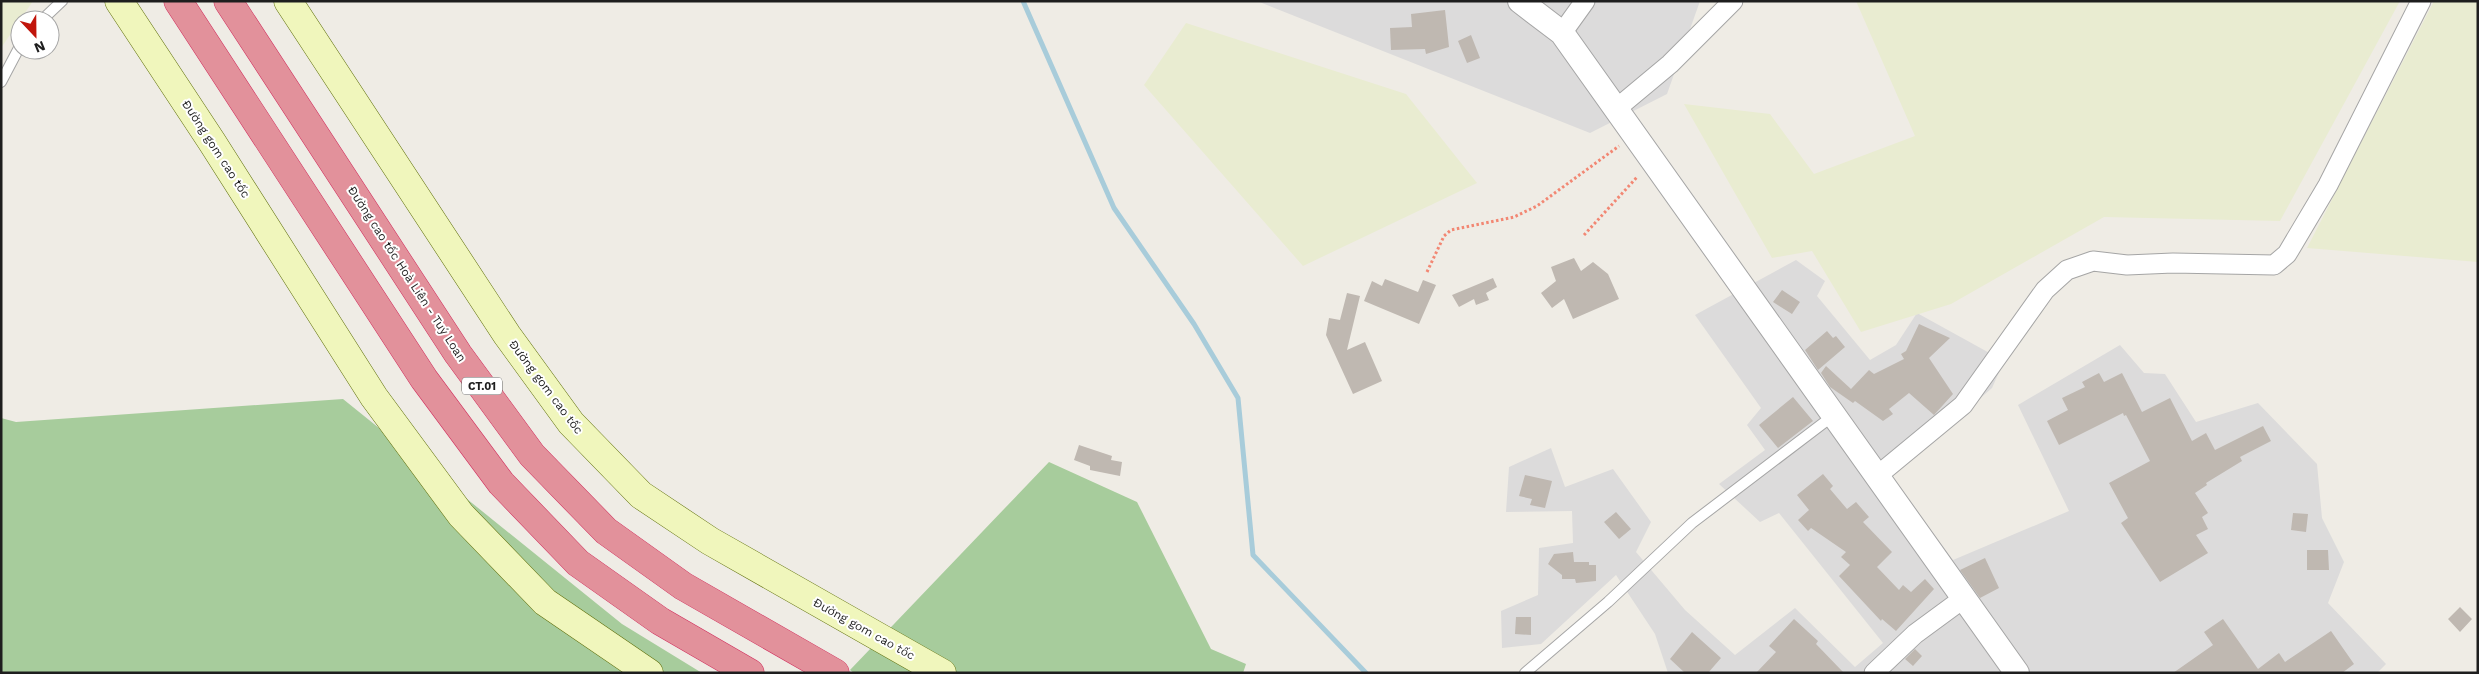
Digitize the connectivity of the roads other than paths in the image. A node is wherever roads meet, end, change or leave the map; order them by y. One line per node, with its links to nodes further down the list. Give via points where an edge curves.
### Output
1 (62, 1): 10 (lane)
2 (119, 1): 18 (main road, Đường gom cao tốc, via 374,397 461,515 545,602)
3 (178, 1): 19 (highway, via 424,379 501,483 578,563 660,621)
4 (228, 1): 20 (highway, Đường cao tốc Hoà Liên - Tuý Loan / CT.01, via 458,354 532,455 606,531 683,586)
5 (288, 1): 21 (main road, Đường gom cao tốc, via 506,335 571,423 635,489 710,541)
6 (1520, 1): 11 (street)
7 (1585, 1): 11 (street)
8 (1733, 1): 14 (street, via 1670,64)
9 (2421, 1): 16 (street, via 2328,185 2288,254 2274,266 2173,262 2128,265 2093,261 2067,270 2044,290 1963,405)
10 (53, 10)
11 (1562, 33): 14 (street)
12 (13, 60): 13 (lane)
13 (1, 82)
14 (1616, 109): 15 (street)
15 (1834, 415): 16 (street); 22 (lane, via 1692,523 1608,602)
16 (1877, 476): 17 (street)
17 (1964, 598): 23 (street, via 1915,634); 24 (street)
18 (649, 673)
19 (750, 673)
20 (836, 673)
21 (942, 673)
22 (1525, 673)
23 (1874, 673)
24 (2017, 673)

